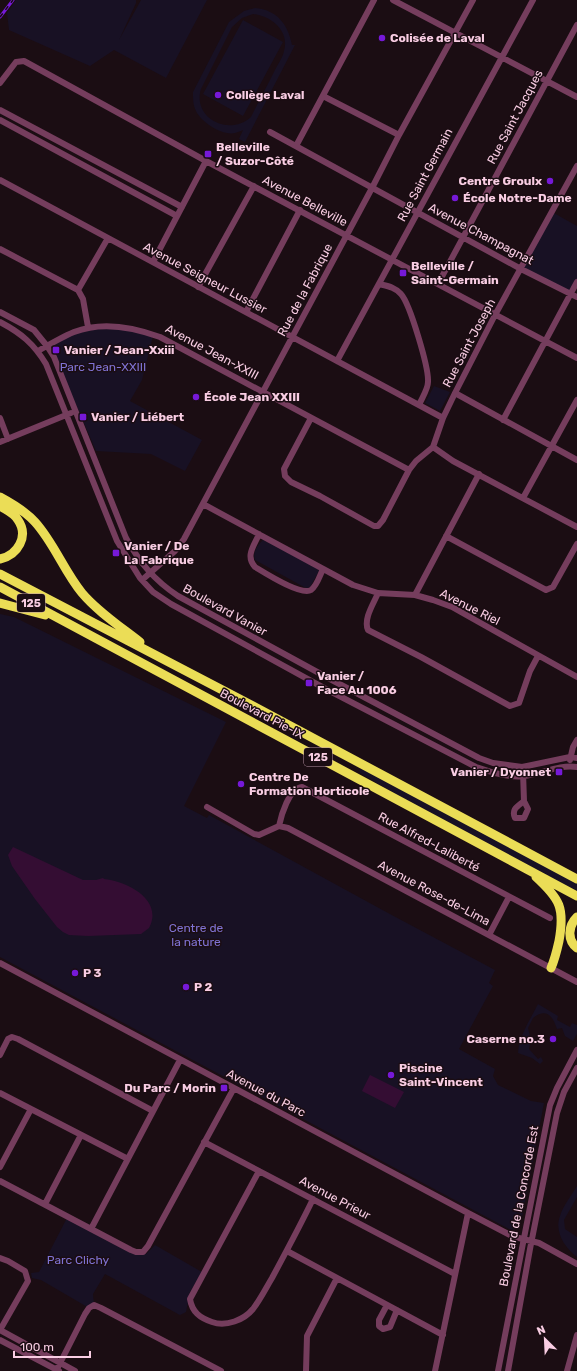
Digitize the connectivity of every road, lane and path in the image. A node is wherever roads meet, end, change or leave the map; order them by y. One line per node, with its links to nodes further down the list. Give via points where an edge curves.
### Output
1 (374, 0): 10 (street)
2 (393, 0): 6 (street)
3 (473, 0): 6 (street, Rue de la Fabrique)
4 (533, 0): 7 (street, Rue Saint Germain)
5 (577, 25): 8 (street, Rue Saint Jacques)
6 (455, 33): 7 (street); 15 (street, Rue de la Fabrique)
7 (502, 58): 8 (street); 26 (street, Rue Saint Germain)
8 (546, 82): 11 (street); 29 (street, Rue Saint Jacques)
9 (0, 83): 17 (street, Avenue Belleville, via 16,62 24,60)
10 (323, 96): 15 (street); 16 (street)
11 (577, 97)
12 (0, 110): 19 (street)
13 (0, 120): 21 (street)
14 (270, 132): 16 (street, Avenue Champagnat)
15 (399, 135): 23 (street, Rue de la Fabrique)
16 (296, 146): 23 (street, Avenue Champagnat)
17 (206, 161): 22 (street, Avenue Belleville); 24 (street)
18 (577, 166): 34 (street, Rue Saint Joseph)
19 (117, 172): 21 (street); 24 (street)
20 (0, 180): 30 (street, Avenue Seigneur Lussier)
21 (112, 181): 27 (street)
22 (254, 186): 25 (street, Avenue Belleville); 38 (street)
23 (372, 188): 26 (street, Avenue Champagnat); 28 (street, Rue de la Fabrique)
24 (182, 207): 27 (street)
25 (300, 210): 28 (street, Avenue Belleville); 42 (street)
26 (418, 212): 29 (street, Avenue Champagnat); 32 (street, Rue Saint Germain)
27 (177, 216): 33 (street)
28 (347, 236): 32 (street, Avenue Belleville); 46 (street, Rue de la Fabrique)
29 (463, 237): 34 (street, Avenue Champagnat); 37 (street, Rue Saint Jacques)
30 (108, 238): 33 (street, Avenue Seigneur Lussier); 39 (street)
31 (0, 249): 39 (street)
32 (392, 260): 36 (street, Rue Saint Germain); 37 (street, Avenue Belleville)
33 (153, 262): 38 (street, Avenue Seigneur Lussier)
34 (521, 268): 40 (street, Avenue Champagnat); 43 (street, Rue Saint Joseph)
35 (577, 282): 40 (street)
36 (379, 284): 51 (street, Rue Saint Germain); 55 (street, via 394,288 402,294 409,310 428,377 428,384)
37 (438, 284): 43 (street, Avenue Belleville)
38 (198, 287): 42 (street, Avenue Seigneur Lussier)
39 (78, 290): 45 (street, via 83,300)
40 (574, 296): 47 (street)
41 (0, 312): 48 (street, Boulevard Vanier, via 34,330)
42 (246, 312): 46 (street, Avenue Seigneur Lussier)
43 (495, 315): 47 (street, Avenue Belleville); 53 (street, Rue Saint Joseph)
44 (0, 322): 49 (street, Boulevard Vanier, via 23,336)
45 (88, 327): 48 (street, Avenue Jean-XXIII); 52 (street, Avenue Jean-XXIII, via 114,326 144,331)
46 (292, 337): 51 (street, Avenue Seigneur Lussier); 52 (street, Rue de la Fabrique)
47 (545, 341): 50 (street, Avenue Belleville); 61 (street)
48 (47, 346): 49 (street, Avenue Jean-XXIII); 56 (street, Boulevard Vanier)
49 (38, 351): 57 (street, Boulevard Vanier)
50 (577, 358)
51 (337, 361): 55 (street, Avenue Seigneur Lussier)
52 (263, 392): 59 (street, Avenue Jean-XXIII); 71 (street, Rue de la Fabrique)
53 (455, 393): 60 (street, Rue Saint Joseph); 61 (street)
54 (577, 400): 64 (street)
55 (419, 405): 60 (street, Avenue Seigneur Lussier)
56 (76, 411): 57 (street); 79 (street, Boulevard Vanier, via 126,538)
57 (67, 415): 62 (street); 81 (street, Boulevard Vanier, via 117,541)
58 (0, 418): 62 (street)
59 (311, 418): 67 (street, Avenue Jean-XXIII); 67 (street, via 284,469 285,476 291,482 378,526)
60 (443, 418): 65 (street, Rue Saint Joseph)
61 (503, 420): 64 (street)
62 (8, 439): 63 (street)
63 (0, 442)
64 (552, 446): 66 (street); 70 (street)
65 (433, 448): 67 (street, via 416,460); 68 (street)
66 (577, 460)
67 (409, 470)
68 (479, 474): 70 (street); 75 (street)
69 (0, 498): 87 (highway, via 21,510 36,523 70,577 89,600)
70 (524, 498): 73 (street)
71 (203, 504): 74 (street, Avenue Riel); 79 (street, Rue de la Fabrique, via 176,551)
72 (0, 506): 77 (highway, via 16,517 23,533 17,549 10,555)
73 (577, 526)
74 (259, 534): 78 (street, Avenue Riel); 78 (street, via 249,556 255,567 298,590 308,591 316,584)
75 (446, 536): 76 (street, via 546,590 553,587); 84 (street)
76 (577, 544)
77 (0, 558)
78 (323, 569): 83 (street, Avenue Riel, via 352,585)
79 (150, 573): 81 (street, Rue de la Fabrique); 94 (street, Boulevard Vanier, via 178,596 479,758 493,763)
80 (0, 574): 87 (highway, Boulevard Pie-IX / 125)
81 (142, 580): 96 (street, Boulevard Vanier, via 153,592 171,604 462,760 496,774)
82 (0, 586): 86 (highway, Boulevard Pie-IX / 125)
83 (378, 593): 84 (street, Avenue Riel); 88 (street, via 369,612 366,626 368,630 510,706 519,703)
84 (415, 595): 88 (street, Avenue Riel, via 452,607)
85 (0, 603): 86 (highway)
86 (61, 619): 100 (highway, Boulevard Pie-IX / 125)
87 (155, 655): 101 (highway, Boulevard Pie-IX / 125)
88 (538, 656): 89 (street, Avenue Riel)
89 (577, 677)
90 (577, 740): 91 (street)
91 (570, 757): 92 (street, Boulevard Vanier); 93 (street); 94 (street, Boulevard Vanier)
92 (577, 758)
93 (569, 765): 95 (street, Boulevard Vanier); 96 (street, Boulevard Vanier)
94 (522, 766): 96 (street)
95 (577, 766)
96 (523, 776): 97 (street)
97 (524, 801)
98 (207, 807): 99 (street, via 254,834 259,835)
99 (279, 826): 105 (street, Rue Alfred-Laliberté, via 293,792 298,788 305,788); 108 (street, Avenue Rose-de-Lima, via 288,828)
100 (524, 867): 104 (highway, Boulevard Pie-IX / 125); 111 (highway, via 550,890 561,910 560,931)
101 (563, 871): 102 (highway); 103 (highway, Boulevard Pie-IX / 125)
102 (577, 874)
103 (577, 878)
104 (577, 896)
105 (509, 897): 107 (street, Rue Alfred-Laliberté); 108 (street)
106 (577, 917): 109 (highway, via 571,925 570,935)
107 (550, 918)
108 (489, 935): 111 (street, Avenue Rose-de-Lima)
109 (577, 948)
110 (0, 963): 115 (street, Avenue du Parc)
111 (551, 968): 112 (street, Avenue Rose-de-Lima)
112 (577, 982)
113 (577, 1050): 131 (street, Boulevard de la Concorde Est, via 550,1105)
114 (0, 1055): 120 (street, via 8,1039 18,1039)
115 (180, 1060): 117 (street, Avenue du Parc); 120 (street)
116 (577, 1068): 132 (street, Boulevard de la Concorde Est, via 564,1092 557,1113)
117 (234, 1088): 122 (street); 129 (street, Avenue du Parc)
118 (0, 1093): 119 (street)
119 (31, 1109): 121 (street); 124 (street)
120 (153, 1111): 123 (street)
121 (81, 1135): 123 (street); 128 (street)
122 (204, 1142): 125 (street, Avenue Prieur); 130 (street, via 143,1252 131,1250)
123 (128, 1159): 130 (street)
124 (0, 1167)
125 (259, 1171): 127 (street, Avenue Prieur); 133 (street, via 190,1299 192,1308 212,1323 230,1323 244,1317 253,1309)
126 (0, 1181): 128 (street)
127 (313, 1199): 133 (street); 136 (street, Avenue Prieur)
128 (45, 1204): 130 (street)
129 (468, 1213): 131 (street, Avenue du Parc); 136 (street)
130 (91, 1229)
131 (523, 1239): 132 (street, Avenue du Parc); 146 (street, Boulevard de la Concorde Est)
132 (532, 1241): 135 (street, Avenue du Parc, via 539,1242); 151 (street, Boulevard de la Concorde Est)
133 (287, 1251): 137 (street)
134 (0, 1258): 140 (street, via 25,1271 28,1281)
135 (577, 1264)
136 (455, 1274): 141 (street)
137 (337, 1278): 138 (street); 149 (street, via 307,1336)
138 (388, 1305): 139 (street); 139 (street, via 378,1320 378,1326 383,1329 390,1327)
139 (397, 1310): 141 (street)
140 (0, 1330): 144 (street)
141 (443, 1335): 150 (street)
142 (577, 1335): 152 (street)
143 (0, 1340): 145 (street)
144 (60, 1363): 145 (street); 147 (street); 148 (street, via 85,1314 94,1305)
145 (57, 1370)
146 (498, 1370): 151 (street)
147 (75, 1371)
148 (221, 1371)
149 (306, 1371)
150 (435, 1371)
151 (507, 1371)
152 (567, 1371)

